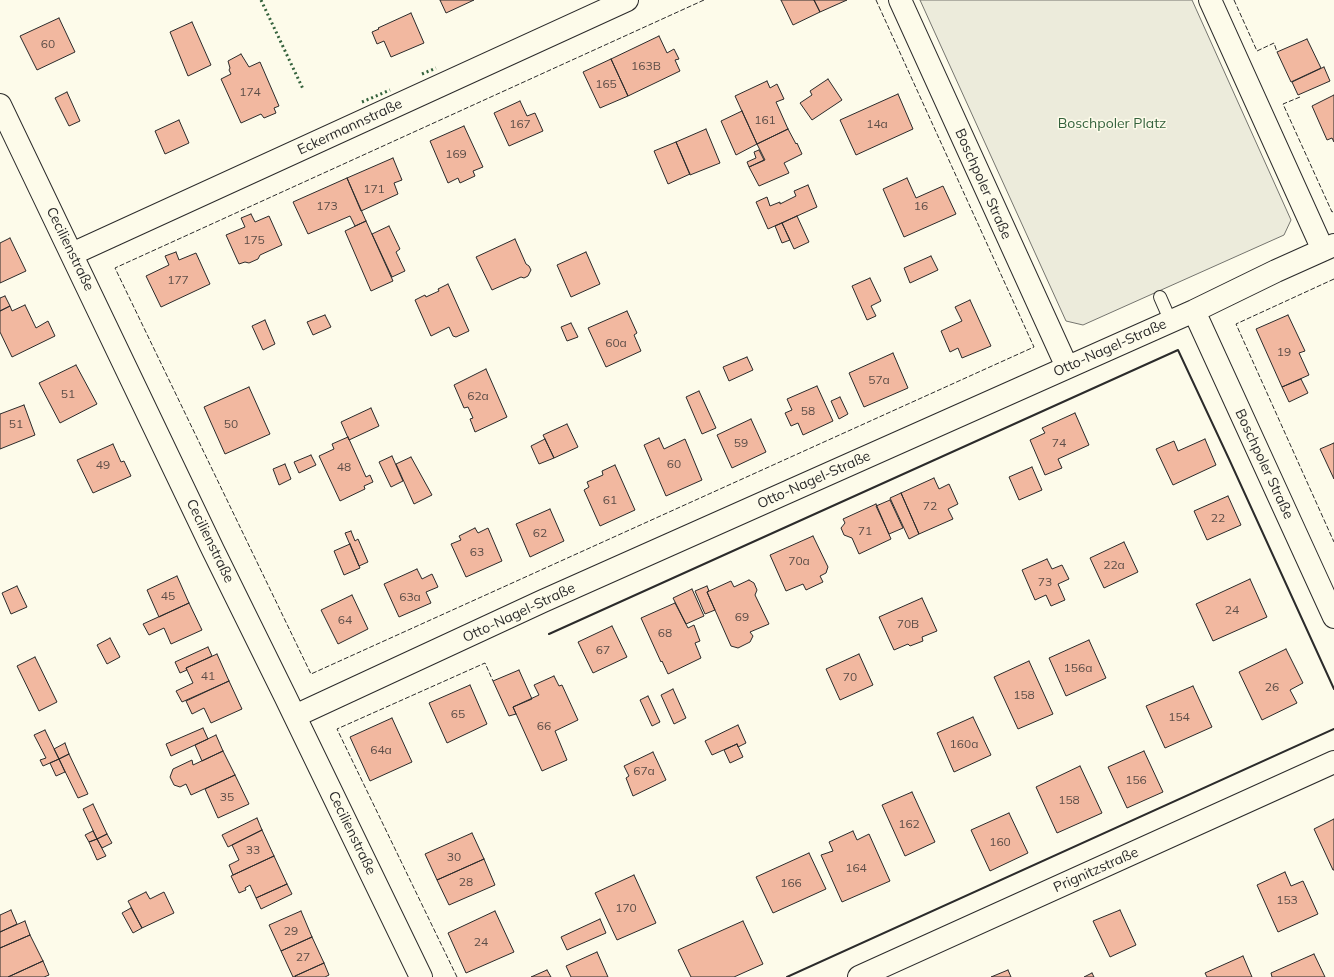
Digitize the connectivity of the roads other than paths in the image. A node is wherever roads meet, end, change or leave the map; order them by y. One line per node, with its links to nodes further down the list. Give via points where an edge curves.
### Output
1 (627, 0): 6 (street, Eckermannstraße)
2 (900, 0): 10 (street, Boschpoler Straße)
3 (1210, 0): 5 (street)
4 (0, 105): 6 (street, Cecilienstraße)
5 (1328, 247): 8 (street, Otto-Nagel-Straße)
6 (72, 254): 12 (street, Cecilienstraße)
7 (1160, 296): 9 (lane)
8 (1194, 311): 9 (street, Otto-Nagel-Straße); 11 (street, Boschpoler Straße)
9 (1171, 322): 10 (street, Otto-Nagel-Straße)
10 (1066, 367): 12 (street, Otto-Nagel-Straße)
11 (1334, 617)
12 (295, 716): 14 (street, Cecilienstraße)
13 (1334, 762): 15 (street, Prignitzstraße)
14 (421, 977)
15 (859, 977)

